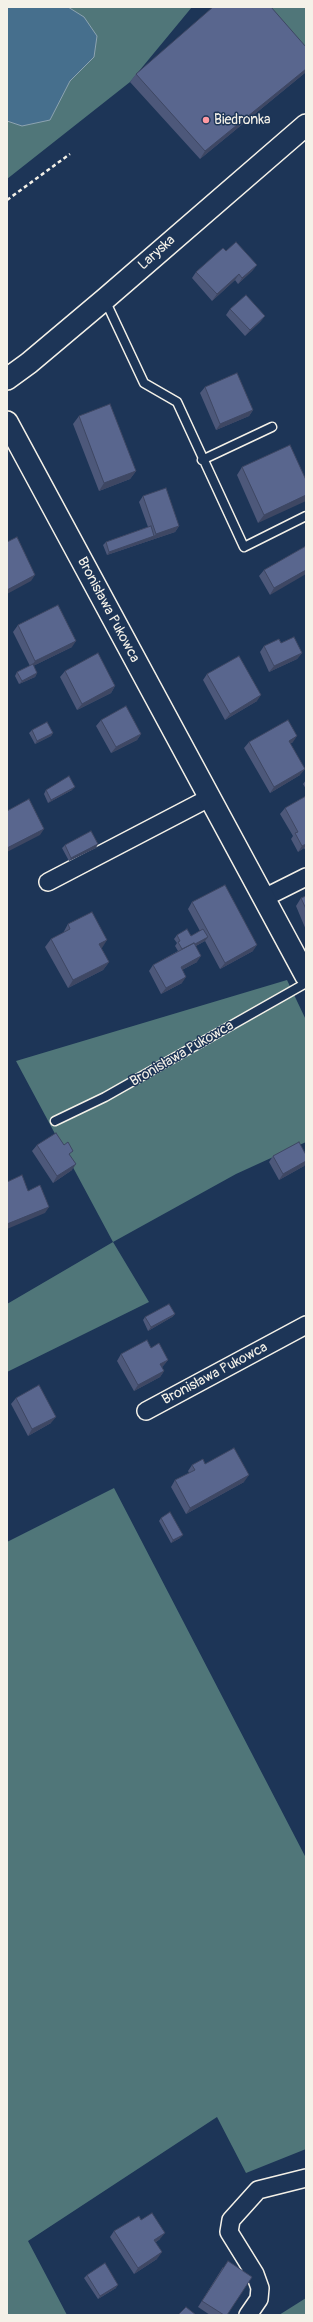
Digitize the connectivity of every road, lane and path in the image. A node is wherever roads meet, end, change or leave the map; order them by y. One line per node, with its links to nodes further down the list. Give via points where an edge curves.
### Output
1 (306, 125): 4 (street, Laryska)
2 (70, 154): 3 (path)
3 (7, 200)
4 (105, 299): 5 (street, Laryska); 8 (lane, via 144,383 177,402)
5 (7, 379)
6 (7, 422): 10 (street, Bronisława Pukowca)
7 (272, 427): 8 (lane)
8 (202, 460): 9 (lane, via 244,547)
9 (306, 516)
10 (209, 798): 12 (street); 13 (street, Bronisława Pukowca)
11 (306, 877): 13 (street)
12 (48, 882)
13 (264, 898): 14 (street, Bronisława Pukowca)
14 (306, 976)
15 (306, 983): 16 (lane, Bronisława Pukowca, via 105,1098)
16 (55, 1121)
17 (306, 1325): 18 (street, Bronisława Pukowca)
18 (146, 1412)
19 (306, 2178): 20 (street, via 258,2190 231,2220 229,2232 255,2274 260,2288 259,2299)
20 (248, 2315)

